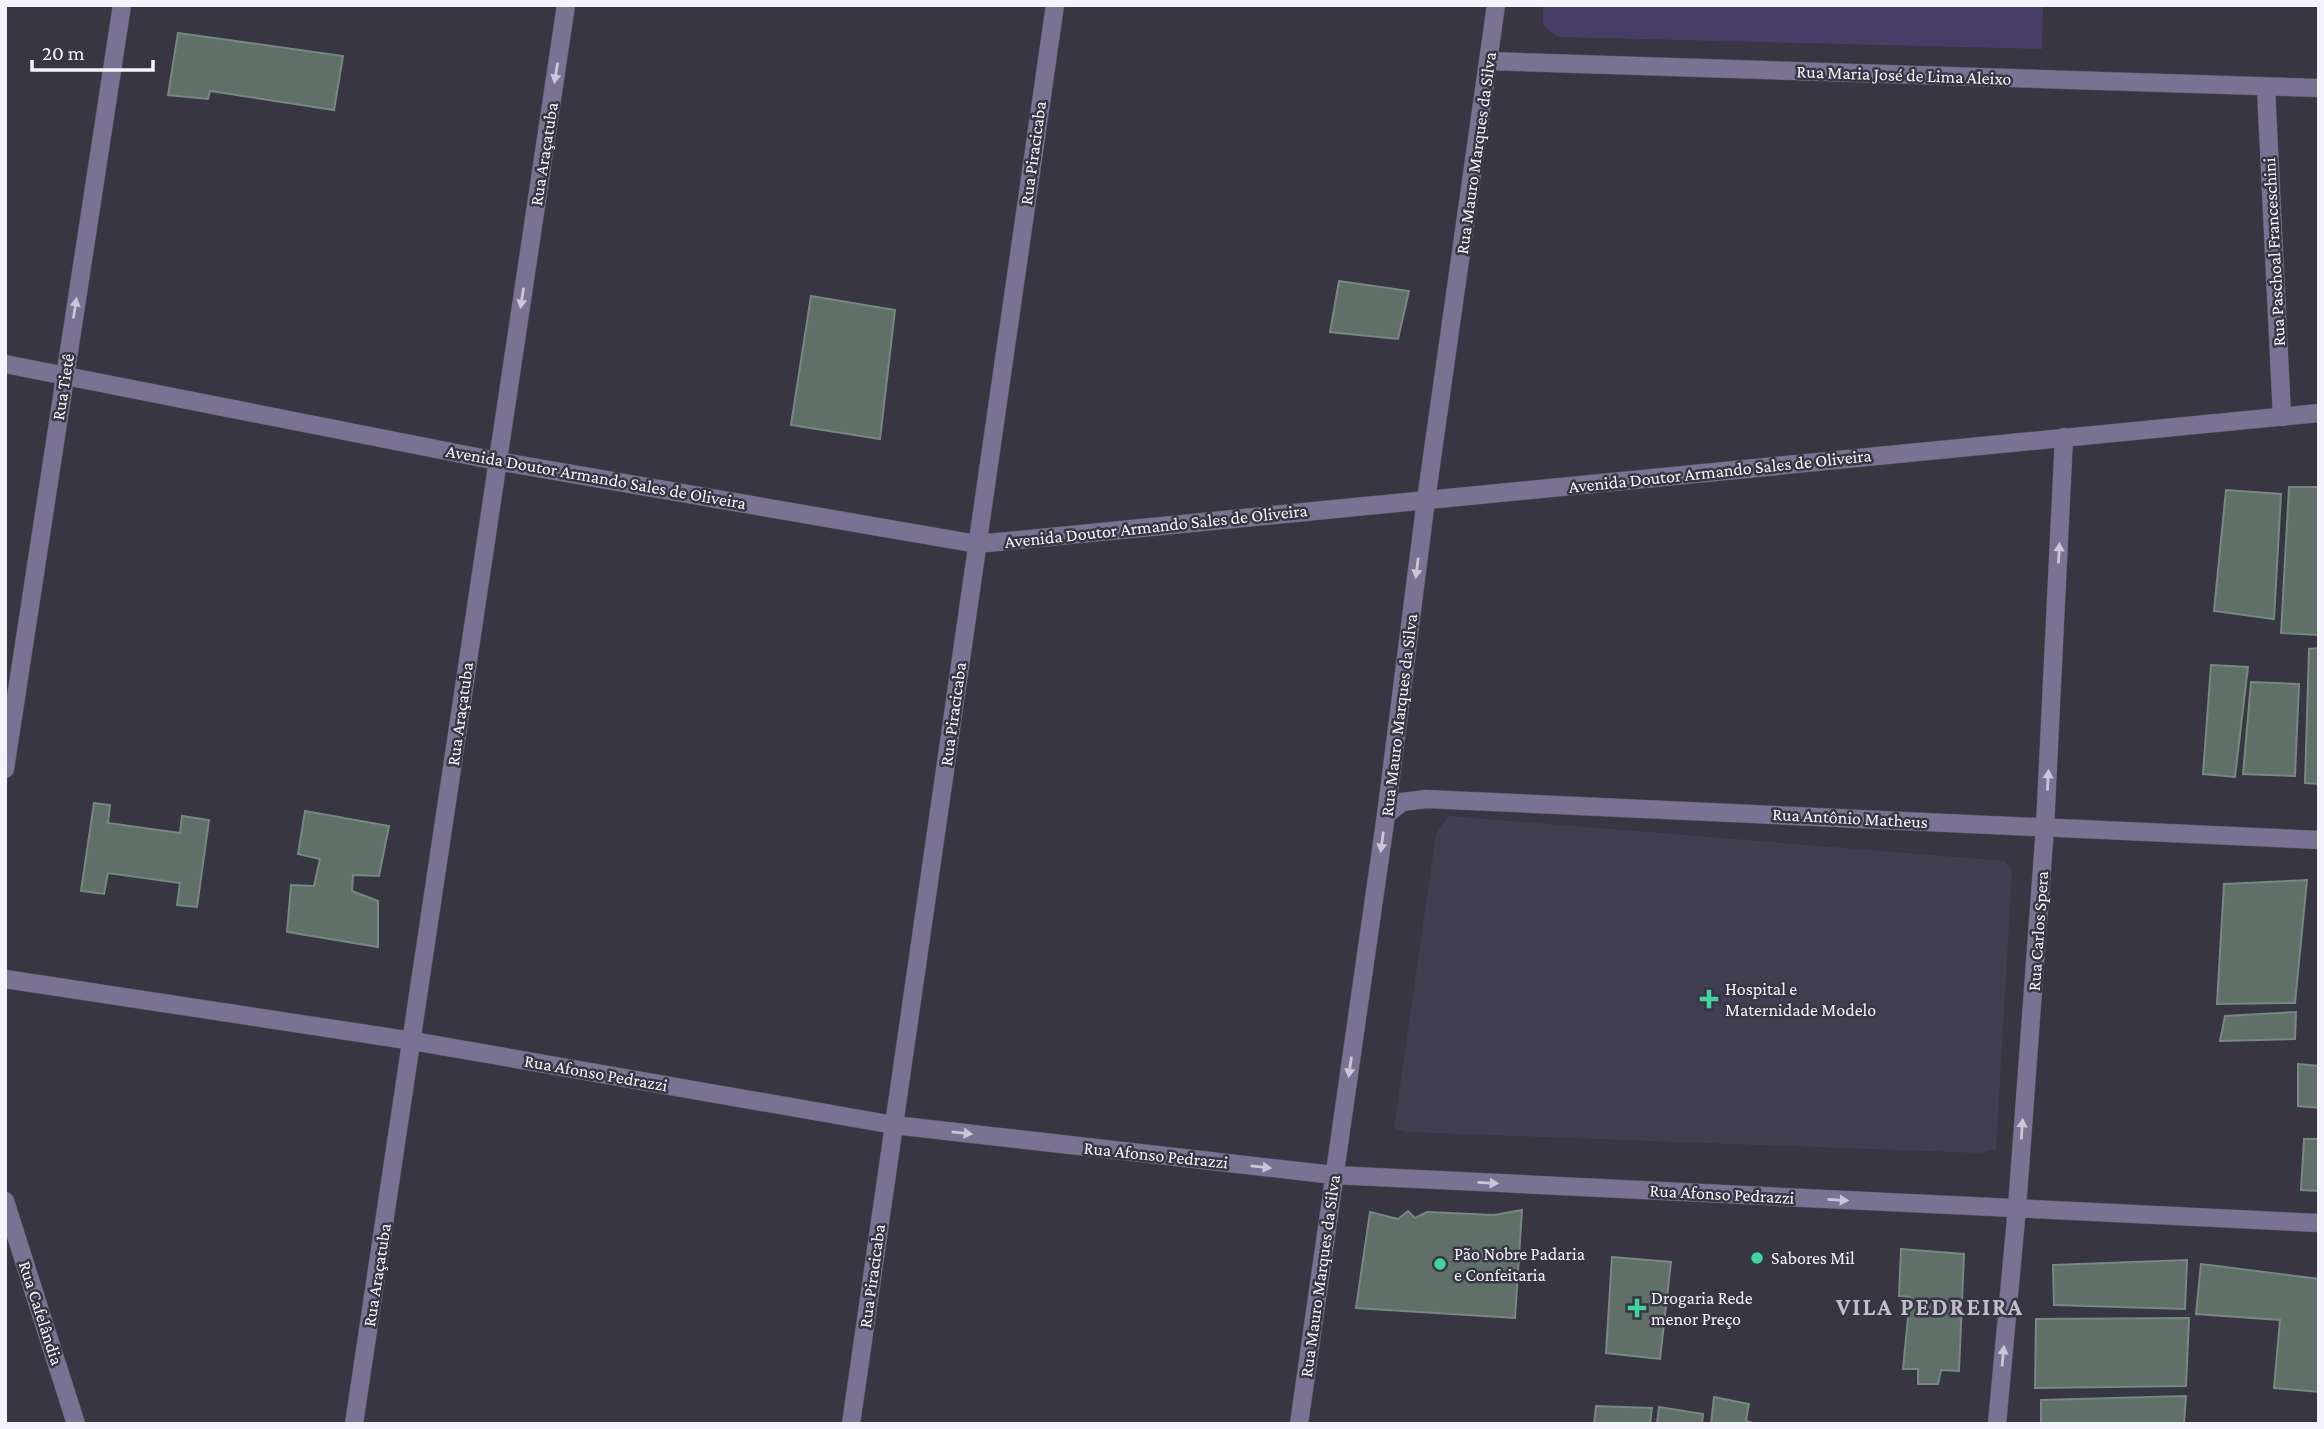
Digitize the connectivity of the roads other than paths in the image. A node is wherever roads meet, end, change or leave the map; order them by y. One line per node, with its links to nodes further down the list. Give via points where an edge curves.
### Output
1 (122, 5): 9 (street, Rua Tietê, one-way to 1)
2 (566, 5): 13 (street, Rua Araçatuba, one-way to 13)
3 (1055, 5): 15 (street, Rua Piracicaba)
4 (1496, 5): 5 (street, Rua Mauro Marques da Silva)
5 (1489, 61): 6 (street, Rua Maria José de Lima Aleixo); 14 (street, Rua Mauro Marques da Silva)
6 (2266, 88): 7 (street, Rua Maria José de Lima Aleixo); 11 (street, Rua Paschoal Franceschini)
7 (2319, 88)
8 (5, 365): 9 (street, Avenida Doutor Armando Sales de Oliveira)
9 (65, 375): 13 (street, Avenida Doutor Armando Sales de Oliveira); 16 (street, Rua Tietê)
10 (2319, 413): 11 (street, Avenida Doutor Armando Sales de Oliveira)
11 (2282, 416): 12 (street, Avenida Doutor Armando Sales de Oliveira)
12 (2064, 437): 14 (street, Avenida Doutor Armando Sales de Oliveira); 18 (street, Rua Carlos Spera, one-way to 12)
13 (497, 461): 15 (street, Avenida Doutor Armando Sales de Oliveira); 21 (street, Rua Araçatuba)
14 (1426, 500): 15 (street, Avenida Doutor Armando Sales de Oliveira); 17 (street, Rua Mauro Marques da Silva, one-way to 17)
15 (977, 544): 22 (street, Rua Piracicaba)
16 (5, 769)
17 (1386, 815): 18 (street, Rua Antônio Matheus, via 1402,802 1426,799); 23 (street, Rua Mauro Marques da Silva, one-way to 23)
18 (2045, 827): 19 (street, Rua Antônio Matheus); 25 (street, Rua Carlos Spera, one-way to 18)
19 (2319, 840)
20 (5, 979): 21 (street, Rua Afonso Pedrazzi)
21 (412, 1041): 22 (street, Rua Afonso Pedrazzi); 28 (street, Rua Araçatuba)
22 (894, 1125): 23 (street, Rua Afonso Pedrazzi, one-way to 23); 29 (street, Rua Piracicaba)
23 (1334, 1175): 25 (street, Rua Afonso Pedrazzi, one-way to 25); 30 (street, Rua Mauro Marques da Silva)
24 (5, 1201): 27 (street, Rua Cafelândia)
25 (2017, 1208): 26 (street, Rua Afonso Pedrazzi); 31 (street, Rua Carlos Spera, one-way to 25)
26 (2319, 1223)
27 (76, 1424)
28 (354, 1424)
29 (851, 1424)
30 (1300, 1424)
31 (1997, 1424)

